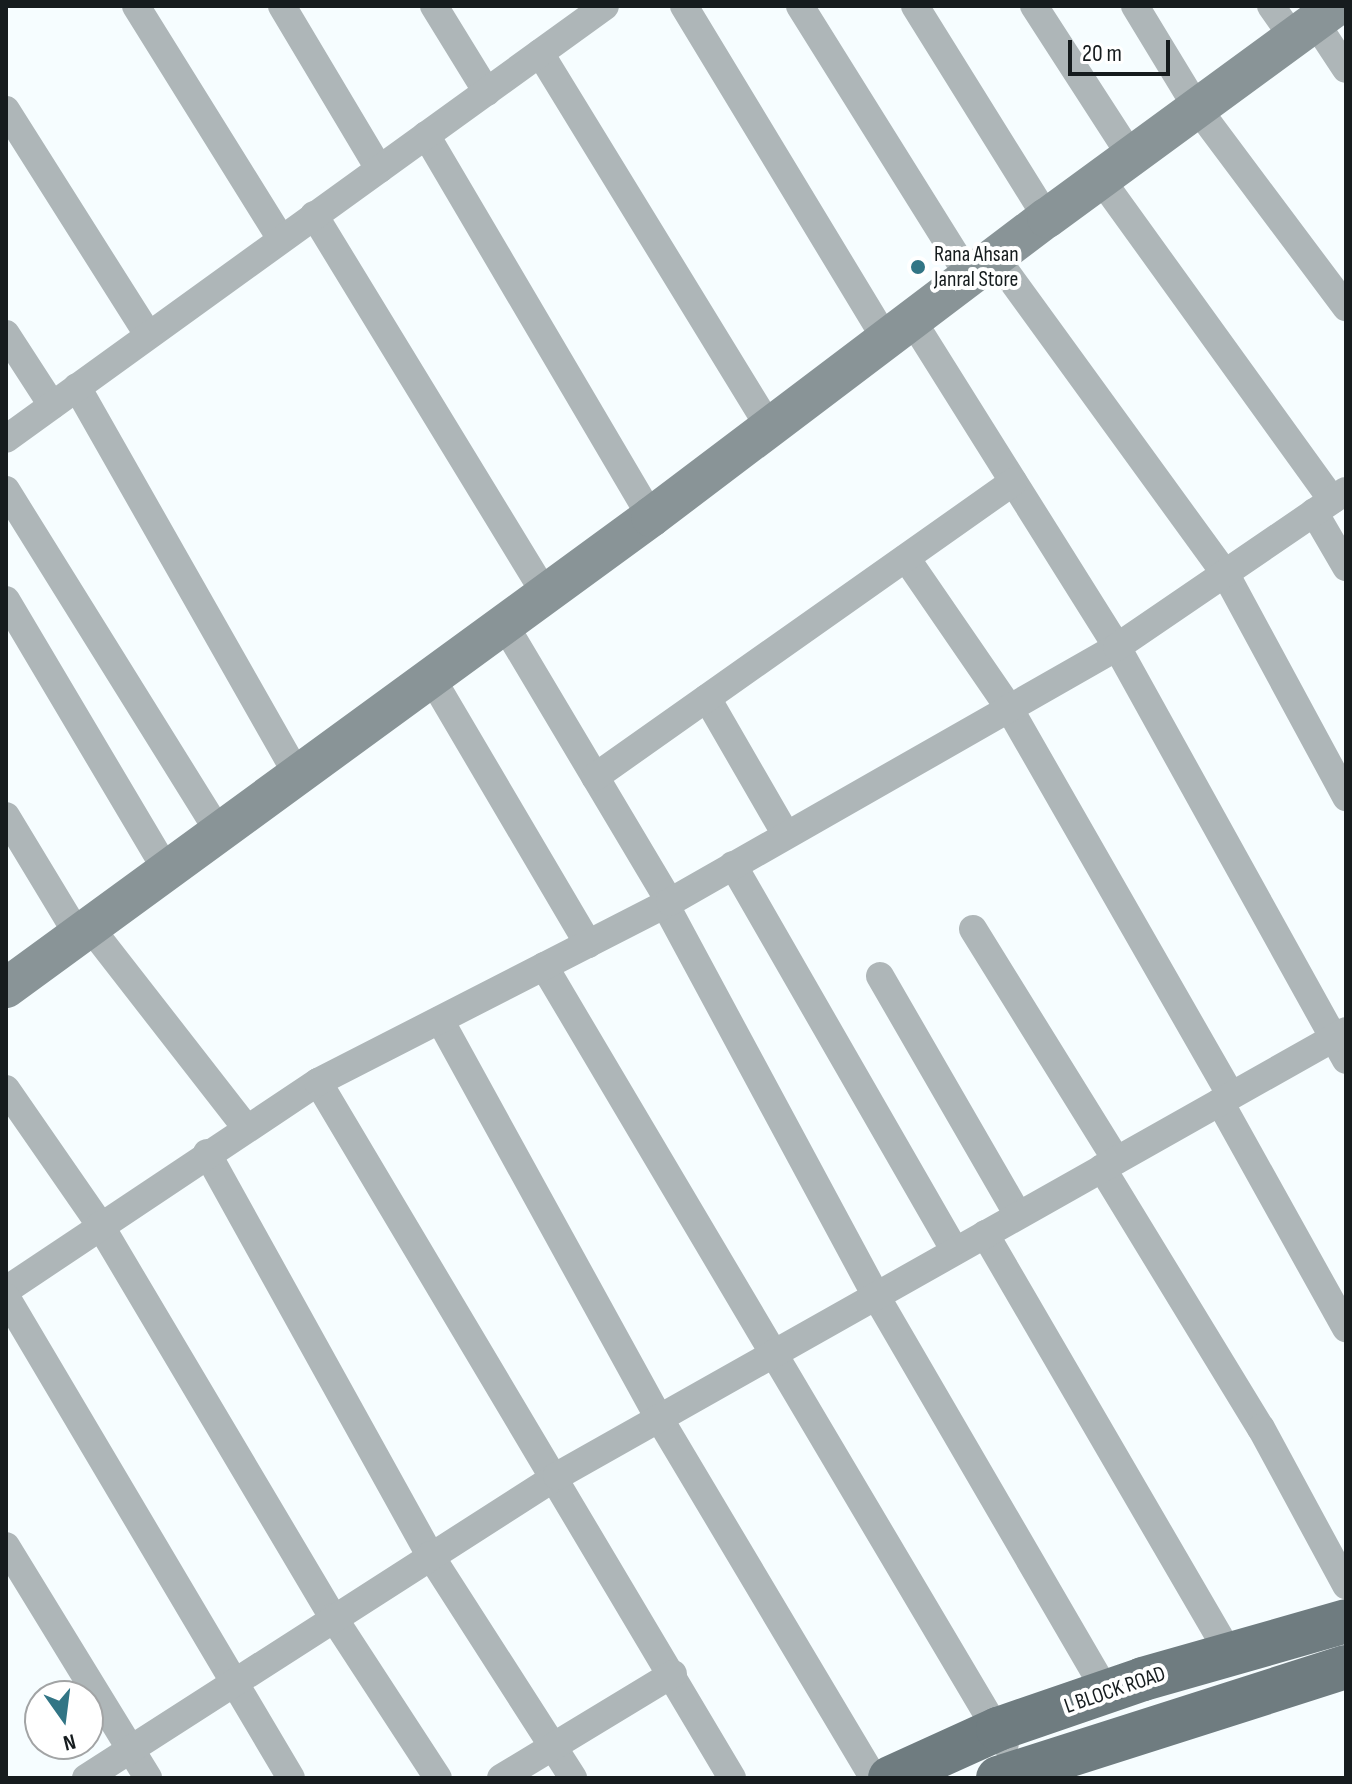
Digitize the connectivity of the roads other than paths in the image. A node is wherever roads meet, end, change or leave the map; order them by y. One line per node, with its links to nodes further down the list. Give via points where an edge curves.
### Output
1 (136, 6): 21 (street)
2 (282, 6): 18 (street)
3 (434, 6): 13 (street)
4 (684, 6): 24 (street)
5 (800, 6): 22 (street)
6 (915, 6): 20 (street)
7 (1034, 6): 17 (street)
8 (1135, 6): 14 (street)
9 (593, 10): 11 (street)
10 (1304, 18): 12 (street); 14 (street)
11 (540, 53): 13 (street); 29 (street)
12 (1346, 69)
13 (487, 92): 16 (street)
14 (1197, 108): 17 (street); 23 (street)
15 (6, 110): 26 (street)
16 (426, 135): 18 (street); 34 (street)
17 (1115, 167): 20 (street); 33 (street)
18 (379, 169): 19 (street)
19 (314, 215): 21 (street); 38 (street)
20 (1047, 218): 22 (street)
21 (281, 239): 26 (street)
22 (982, 267): 24 (street); 37 (street)
23 (1346, 307)
24 (899, 330): 29 (street); 31 (street)
25 (6, 334): 28 (street)
26 (148, 335): 27 (street)
27 (77, 387): 28 (street); 45 (street)
28 (52, 405): 30 (street)
29 (770, 428): 34 (street)
30 (6, 439)
31 (1013, 482): 35 (street); 41 (street)
32 (6, 490): 49 (street)
33 (1331, 501): 36 (street); 37 (street)
34 (651, 517): 38 (street)
35 (906, 558): 43 (street); 44 (street)
36 (1346, 567)
37 (1225, 573): 41 (street); 47 (street)
38 (545, 594): 40 (street)
39 (6, 600): 52 (street)
40 (504, 624): 42 (street); 46 (street)
41 (1117, 647): 44 (street); 61 (street)
42 (431, 677): 45 (street); 56 (street)
43 (707, 698): 46 (street); 50 (street)
44 (1009, 708): 50 (street); 64 (street)
45 (297, 774): 49 (street)
46 (595, 777): 53 (street)
47 (1346, 797)
48 (6, 816): 55 (street)
49 (218, 831): 52 (street)
50 (786, 835): 51 (street)
51 (733, 865): 53 (street); 71 (street)
52 (166, 869): 55 (street)
53 (668, 903): 56 (street); 73 (street)
54 (973, 929): 67 (street)
55 (84, 930): 59 (street); 65 (street)
56 (588, 944): 57 (street)
57 (544, 966): 60 (street); 76 (street)
58 (880, 976): 68 (street)
59 (6, 988)
60 (440, 1020): 62 (street); 77 (street)
61 (1342, 1043): 64 (street)
62 (318, 1082): 65 (street); 78 (street)
63 (6, 1089): 69 (street)
64 (1225, 1099): 67 (street); 75 (street)
65 (246, 1128): 66 (street)
66 (207, 1153): 69 (street); 80 (street)
67 (1109, 1164): 68 (street); 81 (street)
68 (1018, 1215): 70 (street)
69 (100, 1225): 72 (street); 82 (street)
70 (985, 1234): 71 (street); 84 (street)
71 (955, 1251): 73 (street)
72 (6, 1290)
73 (876, 1296): 76 (street); 88 (street)
74 (6, 1297): 87 (street)
75 (1346, 1328)
76 (772, 1354): 77 (street); 89 (street)
77 (659, 1418): 78 (street); 100 (street)
78 (557, 1476): 80 (street); 86 (street)
79 (6, 1546): 91 (street)
80 (430, 1555): 82 (street); 90 (street)
81 (1346, 1585)
82 (333, 1617): 87 (street); 96 (street)
83 (1346, 1621): 84 (main road, L BLOCK ROAD)
84 (1229, 1654): 88 (main road, L BLOCK ROAD)
85 (1346, 1667): 92 (main road, L BLOCK ROAD)
86 (673, 1674): 90 (street); 99 (street)
87 (236, 1678): 91 (street); 95 (street)
88 (1108, 1694): 89 (main road, L BLOCK ROAD)
89 (998, 1729): 92 (street); 101 (main road, L BLOCK ROAD)
90 (553, 1746): 97 (street); 98 (street)
91 (130, 1749): 93 (street); 94 (street)
92 (1011, 1775)
93 (86, 1778)
94 (148, 1778)
95 (291, 1778)
96 (438, 1778)
97 (501, 1778)
98 (573, 1778)
99 (732, 1778)
100 (874, 1778)
101 (890, 1778)

